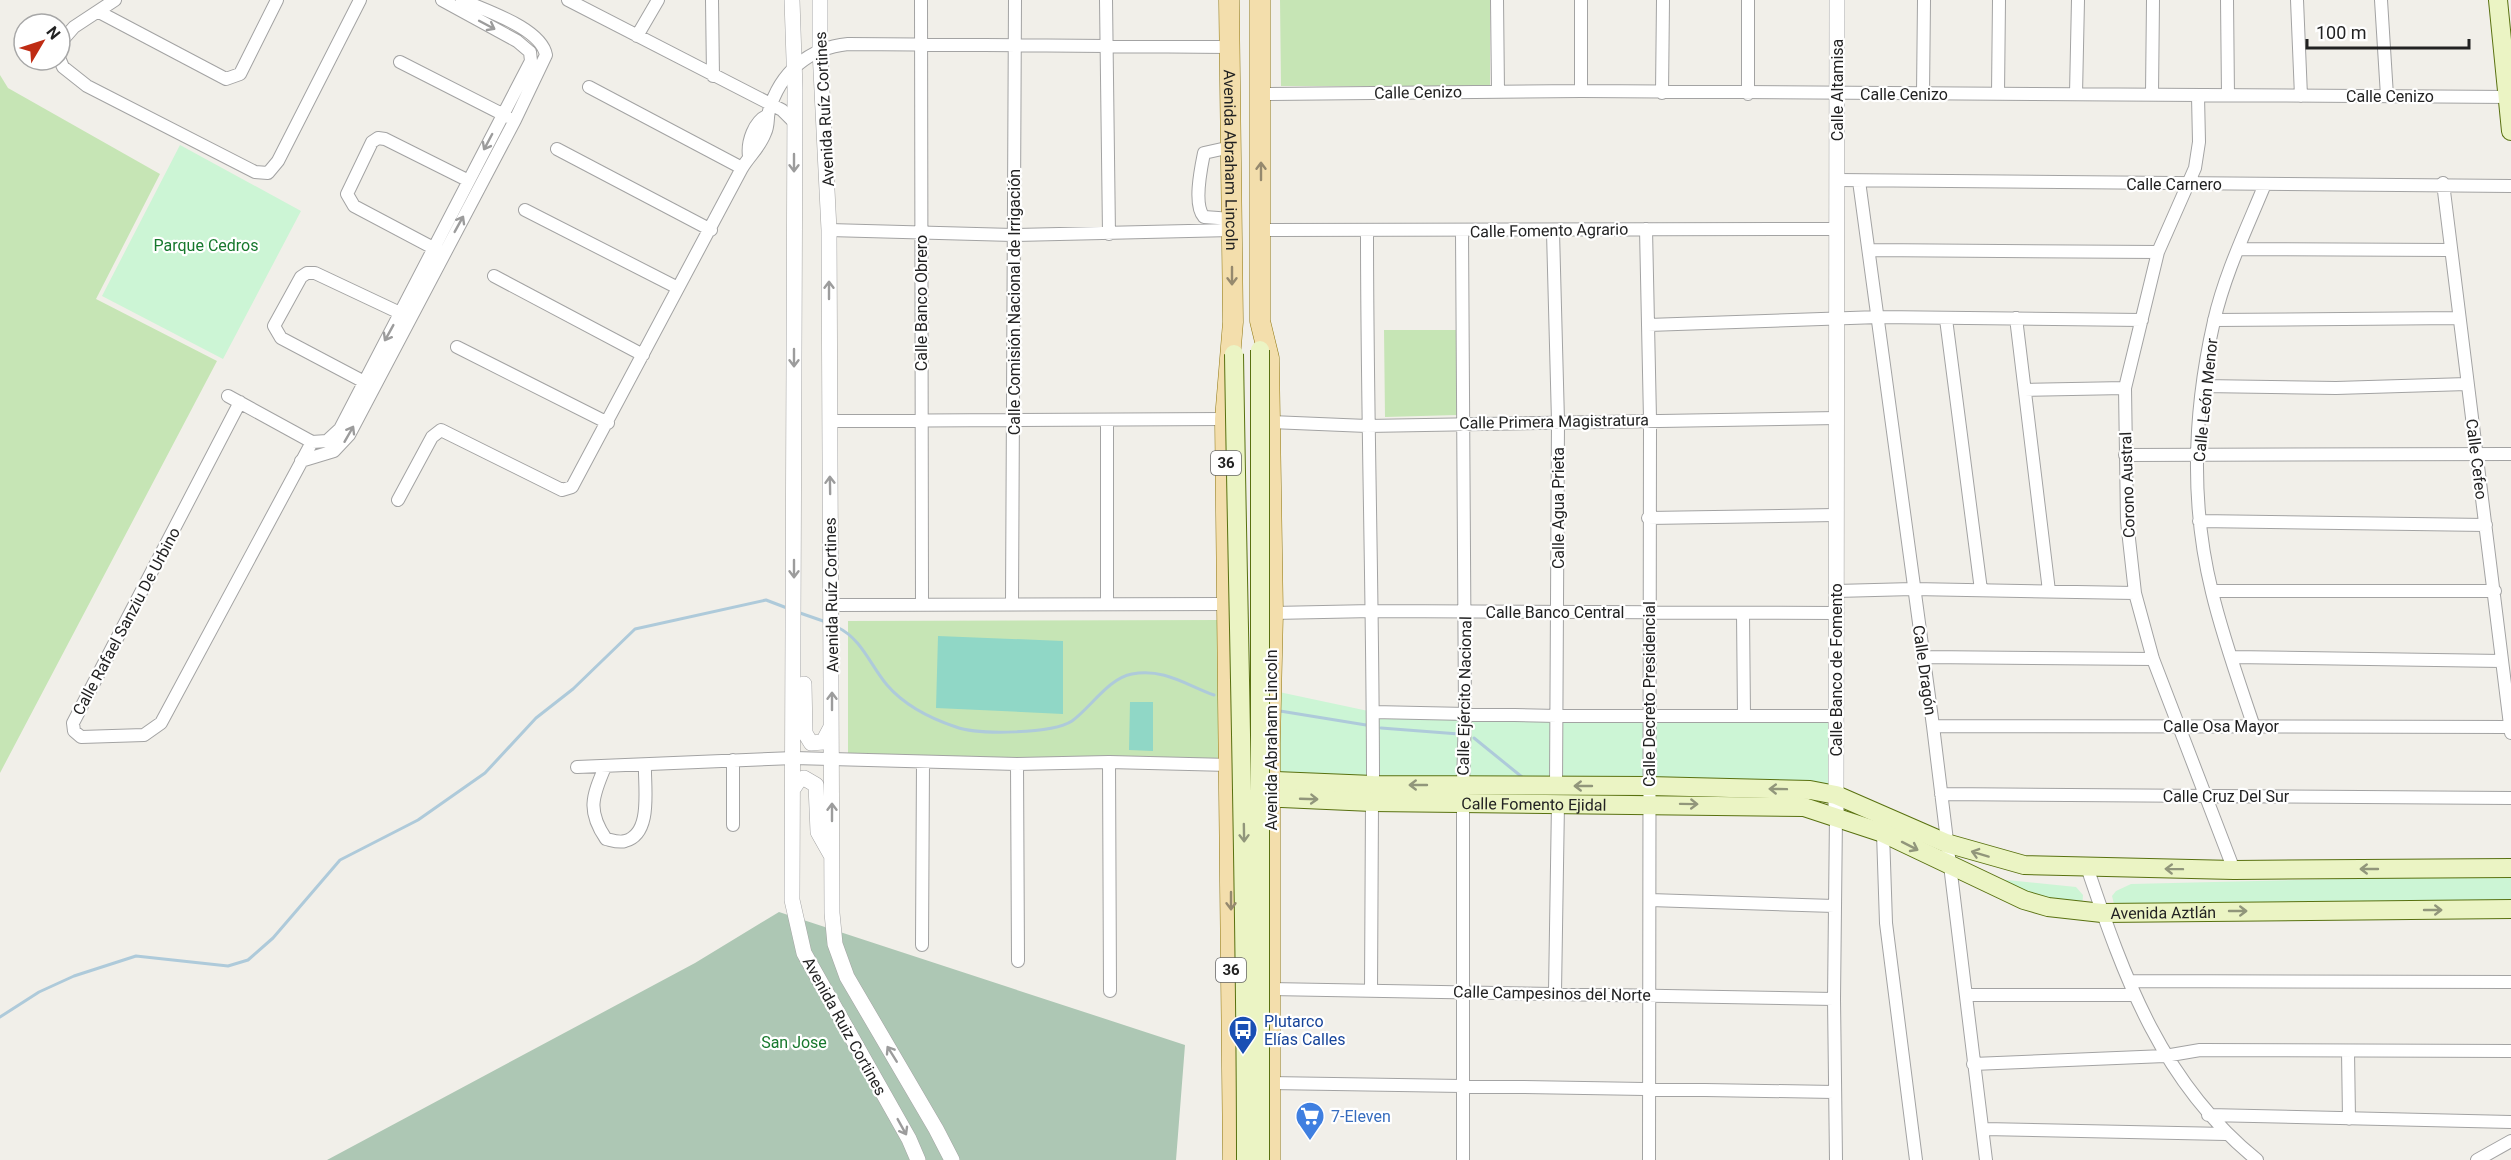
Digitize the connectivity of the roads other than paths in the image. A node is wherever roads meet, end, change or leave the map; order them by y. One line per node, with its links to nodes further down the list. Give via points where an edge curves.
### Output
1 (115, 0): 29 (street)
2 (277, 0): 29 (street, via 240,74 226,79)
3 (360, 0): 41 (street, via 278,161 268,173 255,172 87,86)
4 (442, 0): 38 (street, one-way to 38)
5 (462, 0): 34 (street, via 533,33)
6 (568, 0): 31 (street)
7 (658, 0): 31 (street)
8 (712, 0): 42 (street)
9 (792, 0): 40 (street, Avenida Ruíz Cortines)
10 (820, 0): 37 (street, Avenida Ruíz Cortines)
11 (921, 0): 32 (street, Calle Banco Obrero)
12 (1015, 0): 33 (street, Calle Comisión Nacional de Irrigación)
13 (1106, 0): 35 (street)
14 (1229, 0): 36 (main road, Avenida Abraham Lincoln / 36)
15 (1260, 0): 47 (main road, 36)
16 (1497, 0): 44 (street)
17 (1581, 0): 45 (street)
18 (1663, 0): 46 (street)
19 (1748, 0): 48 (street)
20 (1837, 0): 49 (street, Calle Altamisa)
21 (1924, 0): 50 (street)
22 (1999, 0): 51 (street)
23 (2078, 0): 52 (street)
24 (2153, 0): 53 (street)
25 (2227, 0): 54 (street)
26 (2297, 0): 56 (street)
27 (2381, 0): 57 (street)
28 (2498, 0): 58 (main road)
29 (99, 12): 30 (street)
30 (72, 29)
31 (637, 36): 42 (street)
32 (921, 45): 33 (street); 37 (street, via 841,45); 84 (street, Calle Banco Obrero)
33 (1015, 45): 35 (street); 86 (street, Calle Comisión Nacional de Irrigación)
34 (544, 46): 38 (street); 61 (street, via 543,63)
35 (1106, 46): 36 (street); 85 (street)
36 (1229, 47): 64 (main road, Avenida Abraham Lincoln / 36)
37 (820, 50): 40 (street); 79 (street, Avenida Ruíz Cortines)
38 (530, 52): 60 (street, via 531,61)
39 (400, 62): 60 (street)
40 (793, 68): 59 (street); 62 (street, Avenida Ruíz Cortines)
41 (71, 72)
42 (713, 76): 59 (street)
43 (589, 87): 66 (street)
44 (1498, 91): 45 (street, Calle Cenizo); 47 (street, Calle Cenizo)
45 (1581, 91): 46 (street, Calle Cenizo)
46 (1662, 93): 48 (street, Calle Cenizo)
47 (1260, 94): 80 (main road, 36, one-way to 47)
48 (1748, 94): 49 (street, Calle Cenizo)
49 (1837, 94): 50 (street, Calle Cenizo); 68 (street, Calle Altamisa)
50 (1923, 94): 51 (street, Calle Cenizo)
51 (1998, 94): 52 (street, Calle Cenizo)
52 (2076, 94): 53 (street, Calle Cenizo)
53 (2152, 94): 55 (street, Calle Cenizo)
54 (2228, 95): 55 (street, Calle Cenizo); 56 (street, Calle Cenizo)
55 (2198, 96): 71 (street, Corono Austral, via 2199,142 2195,168)
56 (2301, 96): 57 (street, Calle Cenizo)
57 (2386, 96): 58 (street, Calle Cenizo)
58 (2509, 97): 63 (main road)
59 (769, 110): 62 (street, via 787,114); 66 (street, via 770,121 759,147)
60 (502, 115): 61 (street); 67 (street, one-way to 67)
61 (515, 120): 90 (street, one-way to 61)
62 (794, 122): 156 (street, Avenida Ruíz Cortines, one-way to 156)
63 (2511, 131)
64 (1231, 147): 75 (main road, Avenida Abraham Lincoln / 36); 75 (street, via 1204,153 1199,178 1200,213)
65 (558, 149): 78 (street)
66 (742, 168): 78 (street)
67 (467, 180): 90 (street); 90 (street, via 378,138 372,142 347,194 349,202)
68 (1837, 180): 69 (street, Calle Carnero); 77 (street, Calle Banco de Fomento)
69 (1859, 181): 71 (street, Calle Carnero); 88 (street, Calle Dragón)
70 (2443, 183): 72 (street, Calle Carnero); 73 (street, Calle Carnero); 89 (street, Calle Cefeo)
71 (2187, 184): 72 (street, Calle Carnero); 91 (street, Corono Austral)
72 (2265, 184): 87 (street, Calle León Menor)
73 (2511, 186)
74 (525, 210): 93 (street)
75 (1232, 224): 85 (street); 103 (main road, Avenida Abraham Lincoln / 36, one-way to 103)
76 (1646, 229): 77 (street, Calle Fomento Agrario); 83 (street, Calle Fomento Agrario); 104 (street, Calle Decreto Presidencial)
77 (1836, 229): 96 (street, Calle Banco de Fomento)
78 (711, 230): 93 (street)
79 (829, 230): 84 (street); 118 (street, Avenida Ruíz Cortines, one-way to 79)
80 (1261, 230): 81 (street, Calle Fomento Agrario); 102 (main road, 36)
81 (1367, 232): 82 (street, Calle Fomento Agrario); 125 (street)
82 (1462, 232): 83 (street, Calle Fomento Agrario); 124 (street, Calle Ejército Nacional)
83 (1553, 232): 122 (street, Calle Agua Prieta)
84 (921, 233): 86 (street); 120 (street, Calle Banco Obrero)
85 (1109, 234): 86 (street)
86 (1013, 235): 119 (street, Calle Comisión Nacional de Irrigación)
87 (2238, 249): 89 (street); 101 (street, Calle León Menor)
88 (1869, 250): 91 (street); 95 (street, Calle Dragón)
89 (2449, 250): 98 (street, Calle Cefeo)
90 (438, 251): 94 (street); 107 (street)
91 (2158, 252): 100 (street, Corono Austral)
92 (494, 276): 106 (street)
93 (678, 288): 106 (street)
94 (400, 313): 107 (street, one-way to 107); 107 (street, via 315,273 307,273 274,326 281,338)
95 (1879, 317): 96 (street); 99 (street); 137 (street, Calle Dragón)
96 (1835, 318): 104 (street); 114 (street, Calle Banco de Fomento)
97 (2016, 318): 99 (street); 100 (street); 111 (street)
98 (2459, 318): 101 (street); 108 (street, Calle Cefeo)
99 (1946, 319): 138 (street)
100 (2142, 320): 110 (street, Corono Austral)
101 (2214, 320): 109 (street, Calle León Menor)
102 (1260, 321): 121 (main road, Avenida Abraham Lincoln / 36, via 1269,358); 239 (main road, 36, bridge)
103 (1233, 322): 115 (main road, Avenida Abraham Lincoln / 36); 238 (main road, Avenida Abraham Lincoln / 36, one-way to 238, bridge, via 1245,863)
104 (1647, 325): 116 (street, Calle Decreto Presidencial)
105 (457, 348): 123 (street)
106 (643, 356): 123 (street)
107 (368, 384): 126 (street, via 340,429 327,441); 131 (street, one-way to 107, via 326,455 344,444)
108 (2467, 384): 109 (street, via 2336,388); 130 (street, Calle Cefeo)
109 (2203, 386): 129 (street, Calle León Menor)
110 (2125, 388): 111 (street); 128 (street, Corono Austral)
111 (2025, 390): 140 (street)
112 (228, 396): 113 (street)
113 (240, 402): 126 (street); 131 (street, Calle Rafael Sanziu De Urbino, via 73,723 74,731 81,737 144,735 161,723)
114 (1837, 418): 116 (street, Calle Primera Magistratura); 133 (street, Calle Banco de Fomento)
115 (1225, 419): 117 (street); 146 (main road, Avenida Abraham Lincoln / 36)
116 (1650, 419): 122 (street, Calle Primera Magistratura); 134 (street, Calle Decreto Presidencial)
117 (1107, 420): 119 (street); 145 (street)
118 (828, 421): 120 (street); 147 (street, Avenida Ruíz Cortines, one-way to 118)
119 (1014, 421): 120 (street); 144 (street, Calle Comisión Nacional de Irrigación)
120 (921, 422): 148 (street, Calle Banco Obrero)
121 (1271, 422): 125 (street, Calle Primera Magistratura); 152 (main road, Avenida Abraham Lincoln / 36)
122 (1558, 422): 124 (street, Calle Primera Magistratura); 151 (street, Calle Agua Prieta)
123 (608, 423): 132 (street, via 568,489 562,490 441,430 432,437)
124 (1462, 424): 125 (street, Calle Primera Magistratura); 150 (street, Calle Ejército Nacional)
125 (1367, 426): 149 (street)
126 (312, 442): 131 (street, Calle Rafael Sanziu De Urbino)
127 (2511, 454): 130 (street)
128 (2125, 455): 129 (street); 143 (street, Corono Austral)
129 (2196, 455): 130 (street); 135 (street, Calle León Menor)
130 (2477, 455): 136 (street, Calle Cefeo)
131 (301, 461)
132 (398, 500)
133 (1835, 515): 134 (street); 139 (street, Calle Banco de Fomento)
134 (1648, 518): 153 (street, Calle Decreto Presidencial)
135 (2199, 521): 136 (street); 141 (street, Calle León Menor)
136 (2486, 525): 142 (street, Calle Cefeo)
137 (1913, 589): 138 (street); 139 (street); 157 (street, Calle Dragón)
138 (1981, 590): 140 (street)
139 (1836, 591): 155 (street, Calle Banco de Fomento)
140 (2049, 591): 143 (street)
141 (2212, 591): 142 (street); 158 (street, Calle León Menor)
142 (2495, 591): 160 (street, Calle Cefeo)
143 (2135, 593): 159 (street, Corono Austral)
144 (1012, 604): 145 (street); 148 (street)
145 (1107, 604): 146 (street)
146 (1227, 604): 172 (main road, Avenida Abraham Lincoln / 36)
147 (832, 605): 148 (street); 167 (street, Avenida Ruíz Cortines, one-way to 147)
148 (922, 605)
149 (1373, 611): 150 (street, Calle Banco Central); 152 (street, Calle Banco Central); 161 (street)
150 (1465, 612): 151 (street, Calle Banco Central); 162 (street, Calle Ejército Nacional)
151 (1558, 612): 153 (street, Calle Banco Central); 163 (street, Calle Agua Prieta)
152 (1273, 613): 173 (main road, Avenida Abraham Lincoln / 36)
153 (1649, 613): 154 (street, Calle Banco Central); 164 (street, Calle Decreto Presidencial)
154 (1743, 613): 155 (street, Calle Banco Central); 165 (street)
155 (1836, 613): 166 (street, Calle Banco de Fomento)
156 (794, 635): 167 (street, via 804,669 805,733 812,743 823,742); 174 (street, Avenida Ruíz Cortines)
157 (1923, 657): 159 (street); 168 (street, Calle Dragón)
158 (2231, 657): 160 (street); 170 (street, Calle León Menor)
159 (2153, 659): 169 (street, Corono Austral)
160 (2502, 661): 171 (street, Calle Cefeo)
161 (1373, 712): 162 (street); 186 (street)
162 (1466, 714): 163 (street); 187 (street, Calle Ejército Nacional)
163 (1557, 716): 164 (street); 188 (street, Calle Agua Prieta)
164 (1650, 716): 165 (street); 190 (street, Calle Decreto Presidencial)
165 (1744, 716): 166 (street)
166 (1837, 716): 191 (street, Calle Banco de Fomento)
167 (832, 724): 175 (street, Avenida Ruíz Cortines)
168 (1933, 726): 169 (street, Calle Osa Mayor); 189 (street, Calle Dragón)
169 (2178, 726): 170 (street, Calle Osa Mayor); 192 (street, Corono Austral)
170 (2254, 727): 171 (street, Calle Osa Mayor)
171 (2511, 730)
172 (1228, 742): 173 (main road, via 1252,755); 183 (main road, Avenida Abraham Lincoln / 36)
173 (1270, 743): 185 (main road, Avenida Abraham Lincoln / 36)
174 (794, 758): 175 (street); 176 (street); 184 (street, Avenida Ruíz Cortines)
175 (832, 759): 177 (street); 198 (street, Avenida Ruíz Cortines, one-way to 175)
176 (733, 760): 180 (street); 195 (street)
177 (923, 762): 179 (street); 208 (street)
178 (1109, 762): 179 (street); 183 (street); 213 (street)
179 (1017, 764): 209 (street)
180 (645, 765): 182 (street); 182 (street, via 643,823 635,836 623,842 606,839 595,822 592,805)
181 (577, 767): 182 (street)
182 (605, 768)
183 (1230, 780): 185 (main road, Calle Fomento Ejidal); 237 (main road, Avenida Abraham Lincoln / 36, one-way to 237)
184 (793, 789): 198 (street, via 804,778 816,785 818,832); 203 (street, Avenida Ruíz Cortines)
185 (1270, 789): 186 (main road, Calle Fomento Ejidal); 212 (main road, Avenida Abraham Lincoln / 36)
186 (1372, 793): 187 (main road, Calle Fomento Ejidal); 214 (street)
187 (1463, 793): 188 (main road, Calle Fomento Ejidal); 215 (street, Calle Ejército Nacional)
188 (1557, 794): 190 (main road, Calle Fomento Ejidal); 216 (street, Calle Agua Prieta)
189 (1941, 794): 192 (street, Calle Cruz Del Sur); 197 (street, Calle Dragón)
190 (1649, 795): 191 (main road, Calle Fomento Ejidal, one-way to 190, via 1810,790); 194 (main road, Calle Fomento Ejidal, one-way to 194, via 1804,807); 204 (street, Calle Decreto Presidencial)
191 (1836, 795): 194 (street, Calle Banco de Fomento); 197 (main road)
192 (2204, 797): 193 (street, Calle Cruz Del Sur); 202 (street, Corono Austral)
193 (2511, 798)
194 (1836, 815): 196 (main road, Avenida Aztlán); 205 (street, Calle Banco de Fomento)
195 (733, 825)
196 (1883, 833): 199 (main road, Avenida Aztlán, one-way to 199); 244 (street, via 1886,923)
197 (1946, 843): 199 (street, Calle Dragón); 200 (main road, one-way to 197, via 2024,865)
198 (832, 858): 236 (street, Avenida Ruíz Cortines, one-way to 198, via 847,977 835,944)
199 (1949, 867): 207 (main road, Avenida Aztlán, via 2048,907); 218 (street, Calle Dragón)
200 (2087, 867): 202 (main road, one-way to 200); 207 (street)
201 (2511, 868): 202 (main road, one-way to 202)
202 (2234, 870)
203 (791, 885): 235 (street, Avenida Ruiz Cortines, one-way to 235, via 804,953)
204 (1650, 900): 205 (street); 217 (street, Calle Decreto Presidencial)
205 (1834, 906): 220 (street, Calle Banco de Fomento)
206 (2511, 909): 207 (main road, Avenida Aztlán, one-way to 206)
207 (2102, 913): 210 (street)
208 (922, 945)
209 (1017, 961)
210 (2129, 981): 211 (street); 219 (street)
211 (2511, 982)
212 (1270, 989): 214 (street, Calle Campesinos del Norte); 225 (main road, Avenida Abraham Lincoln / 36)
213 (1110, 991)
214 (1371, 991): 215 (street, Calle Campesinos del Norte)
215 (1461, 991): 216 (street, Calle Campesinos del Norte); 226 (street, Calle Ejército Nacional)
216 (1555, 993): 217 (street, Calle Campesinos del Norte)
217 (1648, 994): 220 (street, Calle Campesinos del Norte); 227 (street, Calle Decreto Presidencial)
218 (1967, 995): 219 (street); 224 (street, Calle Dragón)
219 (2134, 995): 223 (street)
220 (1834, 999): 228 (street, Calle Banco de Fomento)
221 (2348, 1051): 222 (street); 223 (street, via 2200,1050); 230 (street)
222 (2511, 1051)
223 (2165, 1056): 224 (street); 229 (street)
224 (1973, 1064): 232 (street, Calle Dragón)
225 (1269, 1083): 226 (street); 240 (main road, Avenida Abraham Lincoln / 36)
226 (1463, 1085): 227 (street); 241 (street, Calle Ejército Nacional)
227 (1647, 1089): 228 (street); 242 (street, Calle Decreto Presidencial)
228 (1834, 1092): 243 (street, Calle Banco de Fomento)
229 (2208, 1115): 230 (street); 233 (street)
230 (2349, 1119): 231 (street)
231 (2511, 1122)
232 (1984, 1129): 233 (street); 245 (street, Calle Dragón)
233 (2226, 1134): 246 (street)
234 (2511, 1141): 247 (street)
235 (918, 1160)
236 (952, 1160)
237 (1233, 1160)
238 (1246, 1160)
239 (1260, 1160)
240 (1270, 1160)
241 (1463, 1160)
242 (1649, 1160)
243 (1836, 1160)
244 (1916, 1160)
245 (1986, 1160)
246 (2257, 1160)
247 (2477, 1160)

